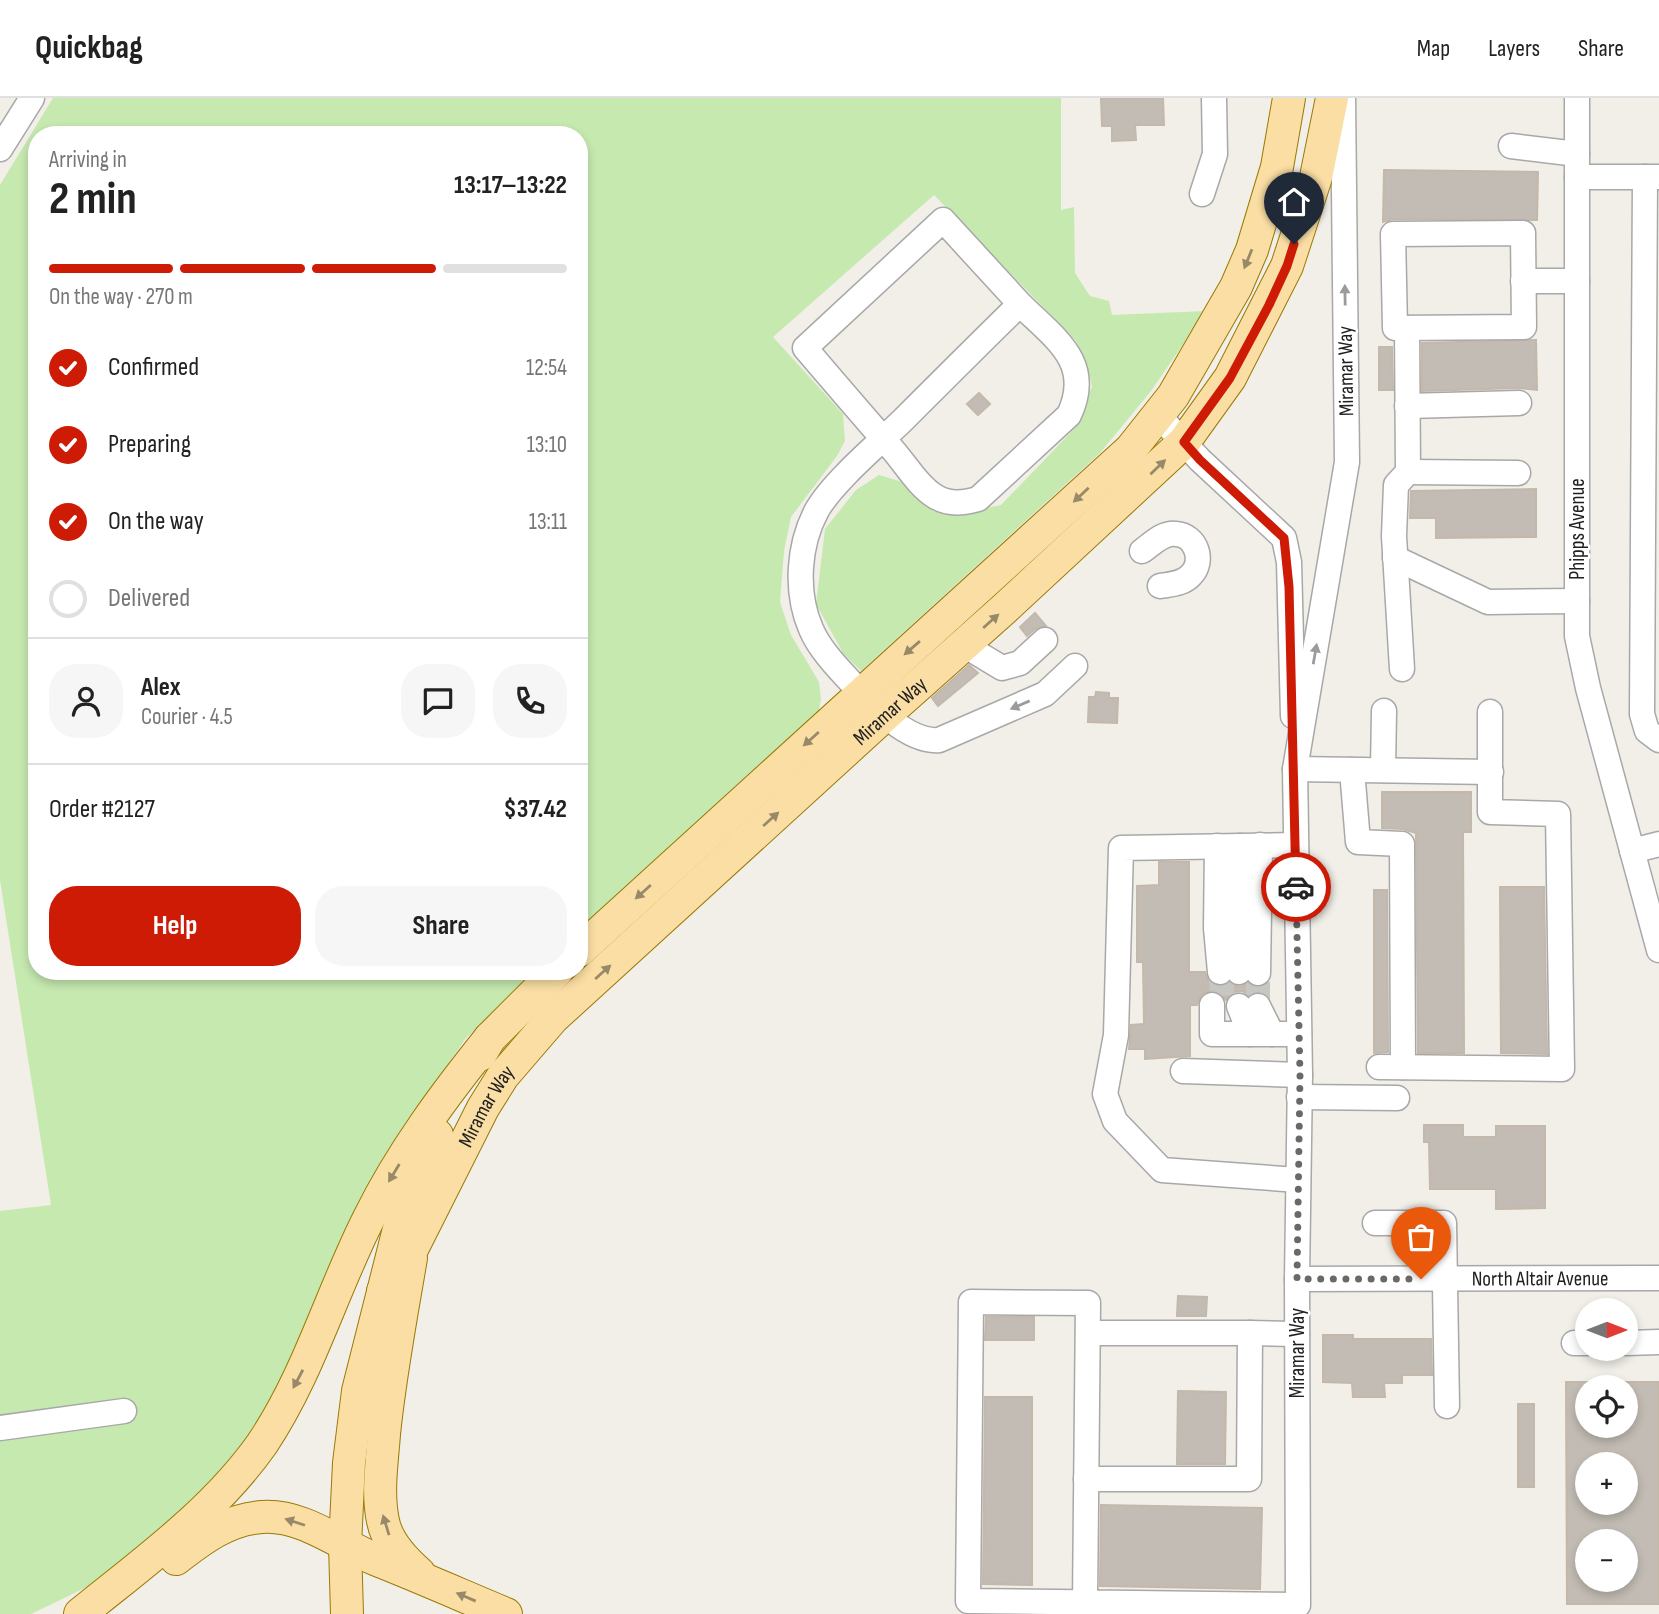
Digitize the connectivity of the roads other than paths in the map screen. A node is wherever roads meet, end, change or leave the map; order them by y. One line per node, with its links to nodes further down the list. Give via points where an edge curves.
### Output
1 (32, 98): 8 (street)
2 (1214, 98): 11 (street, via 1215,154)
3 (1289, 98): 18 (main road, Miramar Way, one-way to 18, via 1277,167 1247,262 1196,358)
4 (1332, 98): 20 (main road, Miramar Way, via 1315,177 1287,266 1230,378)
5 (1343, 98): 34 (street, Miramar Way, one-way to 5, via 1347,462)
6 (1577, 98): 9 (street, Phipps Avenue)
7 (1511, 146): 9 (street)
8 (0, 149)
9 (1577, 166): 10 (street); 12 (street, Phipps Avenue)
10 (1652, 177): 33 (street, via 1642,714 1647,731)
11 (1202, 194)
12 (1577, 281): 13 (street); 26 (street, Phipps Avenue)
13 (1523, 282): 15 (street, via 1524,327); 15 (street, via 1523,233 1393,234 1395,328)
14 (1020, 304): 19 (street); 19 (street, via 1070,356 1078,386 1069,415 978,499 964,503 937,497); 19 (street, via 943,220 804,348)
15 (1407, 328): 17 (street)
16 (1519, 403): 17 (street)
17 (1408, 406): 21 (street)
18 (1158, 415): 20 (street); 29 (main road, Miramar Way, one-way to 29, via 1131,449)
19 (883, 439): 29 (street, via 818,509 803,548 800,589 811,629)
20 (1184, 442): 27 (main road, Miramar Way, one-way to 20); 34 (street, via 1284,538 1289,562)
21 (1408, 472): 22 (street); 24 (street, via 1396,485)
22 (1518, 473)
23 (1142, 551): 25 (street, via 1163,536 1176,534 1189,538 1195,546 1198,563 1192,575)
24 (1395, 558): 26 (street, via 1488,602); 28 (street)
25 (1160, 586)
26 (1577, 601): 41 (street, Phipps Avenue, via 1577,636)
27 (964, 645): 32 (main road, Miramar Way); 32 (street, one-way to 32, via 1002,668 1020,663 1040,645 1068,673 1045,694 939,740 917,737)
28 (1402, 668)
29 (861, 693): 32 (street); 42 (main road, Miramar Way, one-way to 42)
30 (1384, 711): 36 (street)
31 (1490, 712): 37 (street)
32 (885, 715): 54 (main road, Miramar Way, one-way to 32, via 483,1108 531,1043)
33 (1659, 740)
34 (1295, 769): 35 (street); 39 (street, Miramar Way)
35 (1352, 770): 36 (street); 37 (street, via 1357,842 1402,844 1391,1067 1562,1069 1558,814 1490,812)
36 (1383, 770): 37 (street)
37 (1491, 772)
38 (1659, 844): 41 (street)
39 (1295, 845): 40 (street); 46 (street, Miramar Way)
40 (1233, 846): 40 (street, via 1234,972); 52 (street, via 1121,848 1116,1035 1105,1094 1115,1121 1162,1170)
41 (1632, 851): 43 (street, Phipps Avenue)
42 (588, 943)
43 (1659, 950)
44 (548, 980): 47 (main road, Miramar Way)
45 (1242, 1034): 45 (street, via 1236,1006); 46 (street); 49 (street)
46 (1299, 1034): 50 (street, Miramar Way)
47 (490, 1038): 58 (main road, Miramar Way, via 405,1205); 71 (main road, one-way to 71, via 451,1087 388,1182 304,1368 261,1444 205,1509)
48 (1183, 1071): 49 (street)
49 (1240, 1073): 50 (street)
50 (1300, 1086): 51 (street); 52 (street, Miramar Way)
51 (1397, 1098)
52 (1298, 1180): 56 (street, Miramar Way)
53 (1376, 1223): 57 (street, via 1444,1223)
54 (413, 1247): 58 (main road, Miramar Way); 69 (main road, one-way to 54, via 400,1557 383,1522 381,1498 390,1376)
55 (1659, 1278): 57 (street, North Altair Avenue)
56 (1297, 1279): 57 (street, North Altair Avenue); 61 (street, Miramar Way)
57 (1445, 1279): 64 (street)
58 (383, 1291): 68 (main road, Miramar Way, via 358,1391)
59 (1088, 1333): 60 (street); 67 (street); 70 (street, via 1088,1303 971,1302 968,1601)
60 (1250, 1334): 61 (street); 67 (street, via 1250,1479)
61 (1297, 1334): 70 (street, Miramar Way, via 1298,1605)
62 (1659, 1342): 63 (street)
63 (1638, 1343)
64 (1447, 1406)
65 (124, 1412): 66 (street)
66 (0, 1428)
67 (1086, 1479): 70 (street)
68 (345, 1545): 69 (main road); 71 (main road, one-way to 71, via 285,1519 242,1520 206,1536 138,1587); 72 (main road, Miramar Way)
69 (425, 1579): 73 (main road, one-way to 69)
70 (1085, 1602)
71 (81, 1614)
72 (347, 1614)
73 (506, 1614)

